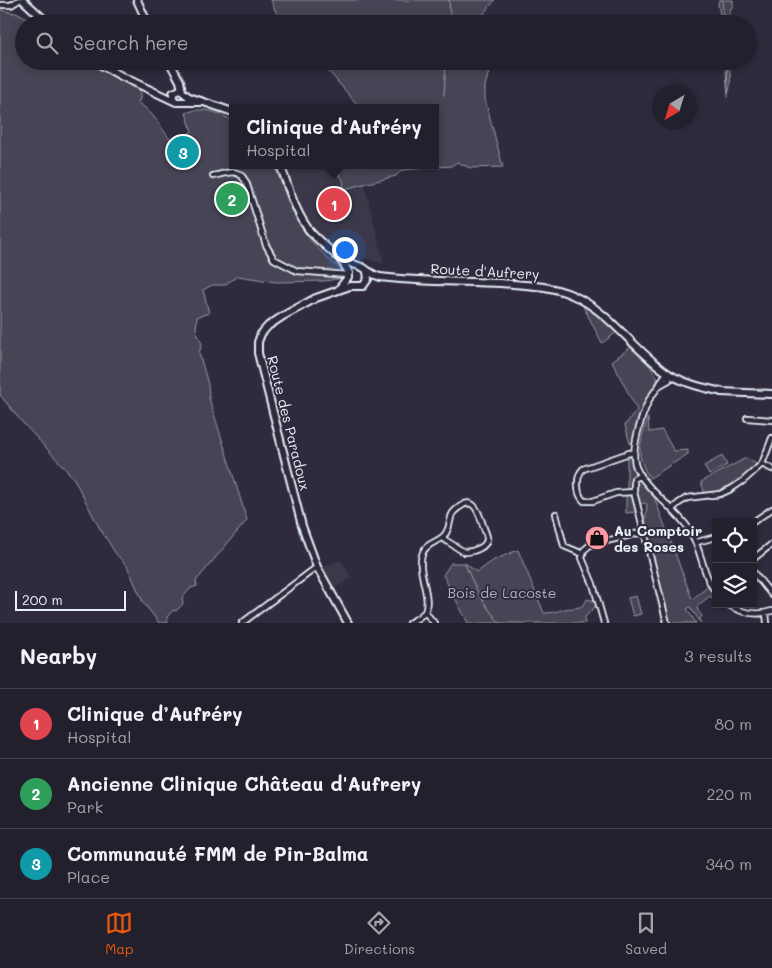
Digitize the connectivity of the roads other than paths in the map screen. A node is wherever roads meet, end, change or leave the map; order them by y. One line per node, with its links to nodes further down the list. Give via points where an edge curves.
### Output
1 (21, 0): 3 (street, via 11,5); 4 (main road)
2 (137, 0): 5 (main road)
3 (0, 5)
4 (38, 15)
5 (144, 15)
6 (112, 70): 8 (main road, via 155,92)
7 (174, 70): 8 (main road)
8 (178, 94): 9 (main road); 9 (main road, via 177,102)
9 (203, 102): 10 (main road)
10 (229, 111)
11 (281, 169): 13 (main road, via 294,205 305,224)
12 (213, 176): 16 (street, via 234,172 242,176 266,245 277,260 297,271)
13 (335, 255): 14 (main road); 16 (main road, via 346,267)
14 (356, 267): 15 (main road); 16 (main road)
15 (367, 272): 17 (main road, Route d'Aufrery); 18 (main road)
16 (348, 275): 19 (main road); 20 (main road, via 343,285)
17 (391, 278): 18 (main road, Route d'Aufrery); 21 (main road, Route d'Aufrery, via 539,286 559,290 604,315)
18 (367, 282): 19 (main road)
19 (354, 286): 20 (main road, Route des Paradoux)
20 (332, 294): 42 (main road, Route des Paradoux, via 310,301 283,316 264,330 258,342 258,353 297,508)
21 (668, 376): 22 (main road, Route d'Aufrery, via 723,392); 26 (street, via 647,406)
22 (772, 394)
23 (772, 420): 24 (street, via 749,418)
24 (751, 425)
25 (772, 438): 27 (street)
26 (634, 453): 29 (street); 30 (street, via 582,469 578,475 579,495 584,501)
27 (762, 464): 28 (street); 31 (street, via 731,489 711,496 687,498)
28 (772, 469)
29 (641, 475): 30 (street, via 634,479); 31 (street)
30 (634, 492): 35 (street)
31 (672, 509): 38 (street)
32 (772, 509): 34 (street)
33 (556, 514): 40 (street, via 564,546)
34 (757, 519)
35 (644, 532): 40 (street, via 590,545); 55 (street)
36 (442, 538): 36 (street, via 454,511 465,504 475,507 487,536 483,546 464,552); 48 (street, via 428,546 422,556)
37 (712, 539): 38 (street)
38 (697, 542): 44 (street)
39 (772, 544): 41 (street)
40 (583, 554): 54 (street)
41 (757, 556)
42 (317, 567): 50 (street); 51 (main road, Route des Paradoux)
43 (757, 577): 45 (street)
44 (712, 586)
45 (772, 596)
46 (735, 608): 49 (street, via 753,614)
47 (772, 611): 49 (street)
48 (425, 612): 52 (street); 53 (street)
49 (766, 613): 56 (street)
50 (242, 623)
51 (348, 623)
52 (409, 623)
53 (434, 623)
54 (604, 623)
55 (667, 623)
56 (766, 623)

